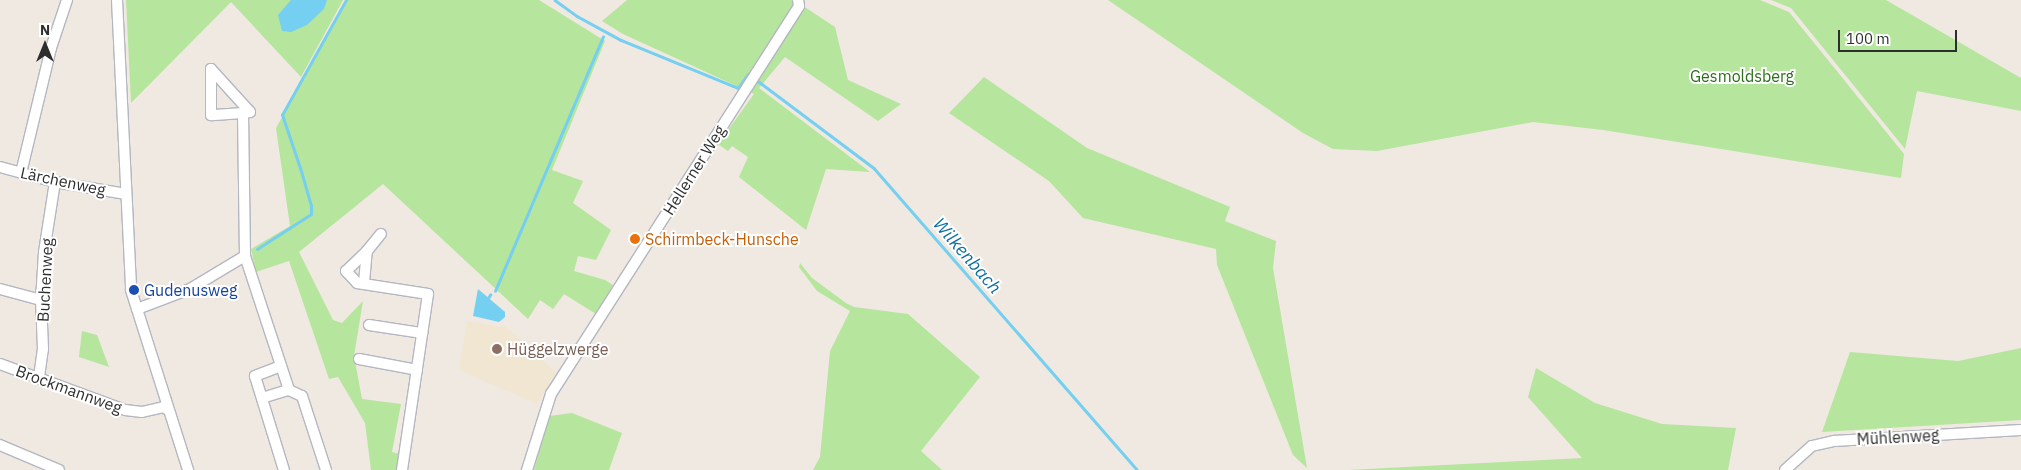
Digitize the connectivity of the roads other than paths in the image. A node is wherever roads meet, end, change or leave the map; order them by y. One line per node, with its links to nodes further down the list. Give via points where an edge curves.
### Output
1 (67, 0): 6 (street, via 51,48)
2 (118, 0): 8 (street)
3 (798, 3): 34 (street, Hellerner Weg, via 551,394)
4 (243, 113): 4 (street, via 250,112 211,69 211,115); 11 (street)
5 (0, 167): 6 (street, Lärchenweg)
6 (21, 173): 7 (street, Lärchenweg)
7 (55, 182): 8 (street, Lärchenweg); 14 (street, Buchenweg, via 44,252)
8 (126, 194): 15 (street, via 130,279)
9 (381, 234): 10 (street)
10 (368, 250): 12 (street); 12 (street, via 346,271 357,283)
11 (245, 256): 15 (street, via 190,289); 20 (street)
12 (364, 284): 17 (street, via 428,294)
13 (0, 289): 14 (street)
14 (41, 300): 22 (street, Buchenweg, via 44,349)
15 (137, 309): 25 (street)
16 (369, 325): 17 (street)
17 (422, 333): 21 (street)
18 (359, 359): 21 (street)
19 (0, 364): 22 (street, Brockmannweg)
20 (282, 366): 23 (street); 24 (street, via 255,376)
21 (417, 370): 33 (street)
22 (39, 378): 25 (street, Brockmannweg, via 125,410 142,412 164,407)
23 (289, 390): 24 (street); 32 (street, via 302,396)
24 (262, 398): 31 (street)
25 (168, 410): 30 (street)
26 (2021, 430): 35 (street, Mühlenweg, via 1834,441 1812,446)
27 (0, 444): 28 (street)
28 (48, 468): 29 (street)
29 (60, 470)
30 (188, 470)
31 (284, 470)
32 (326, 470)
33 (402, 470)
34 (527, 470)
35 (1785, 470)

